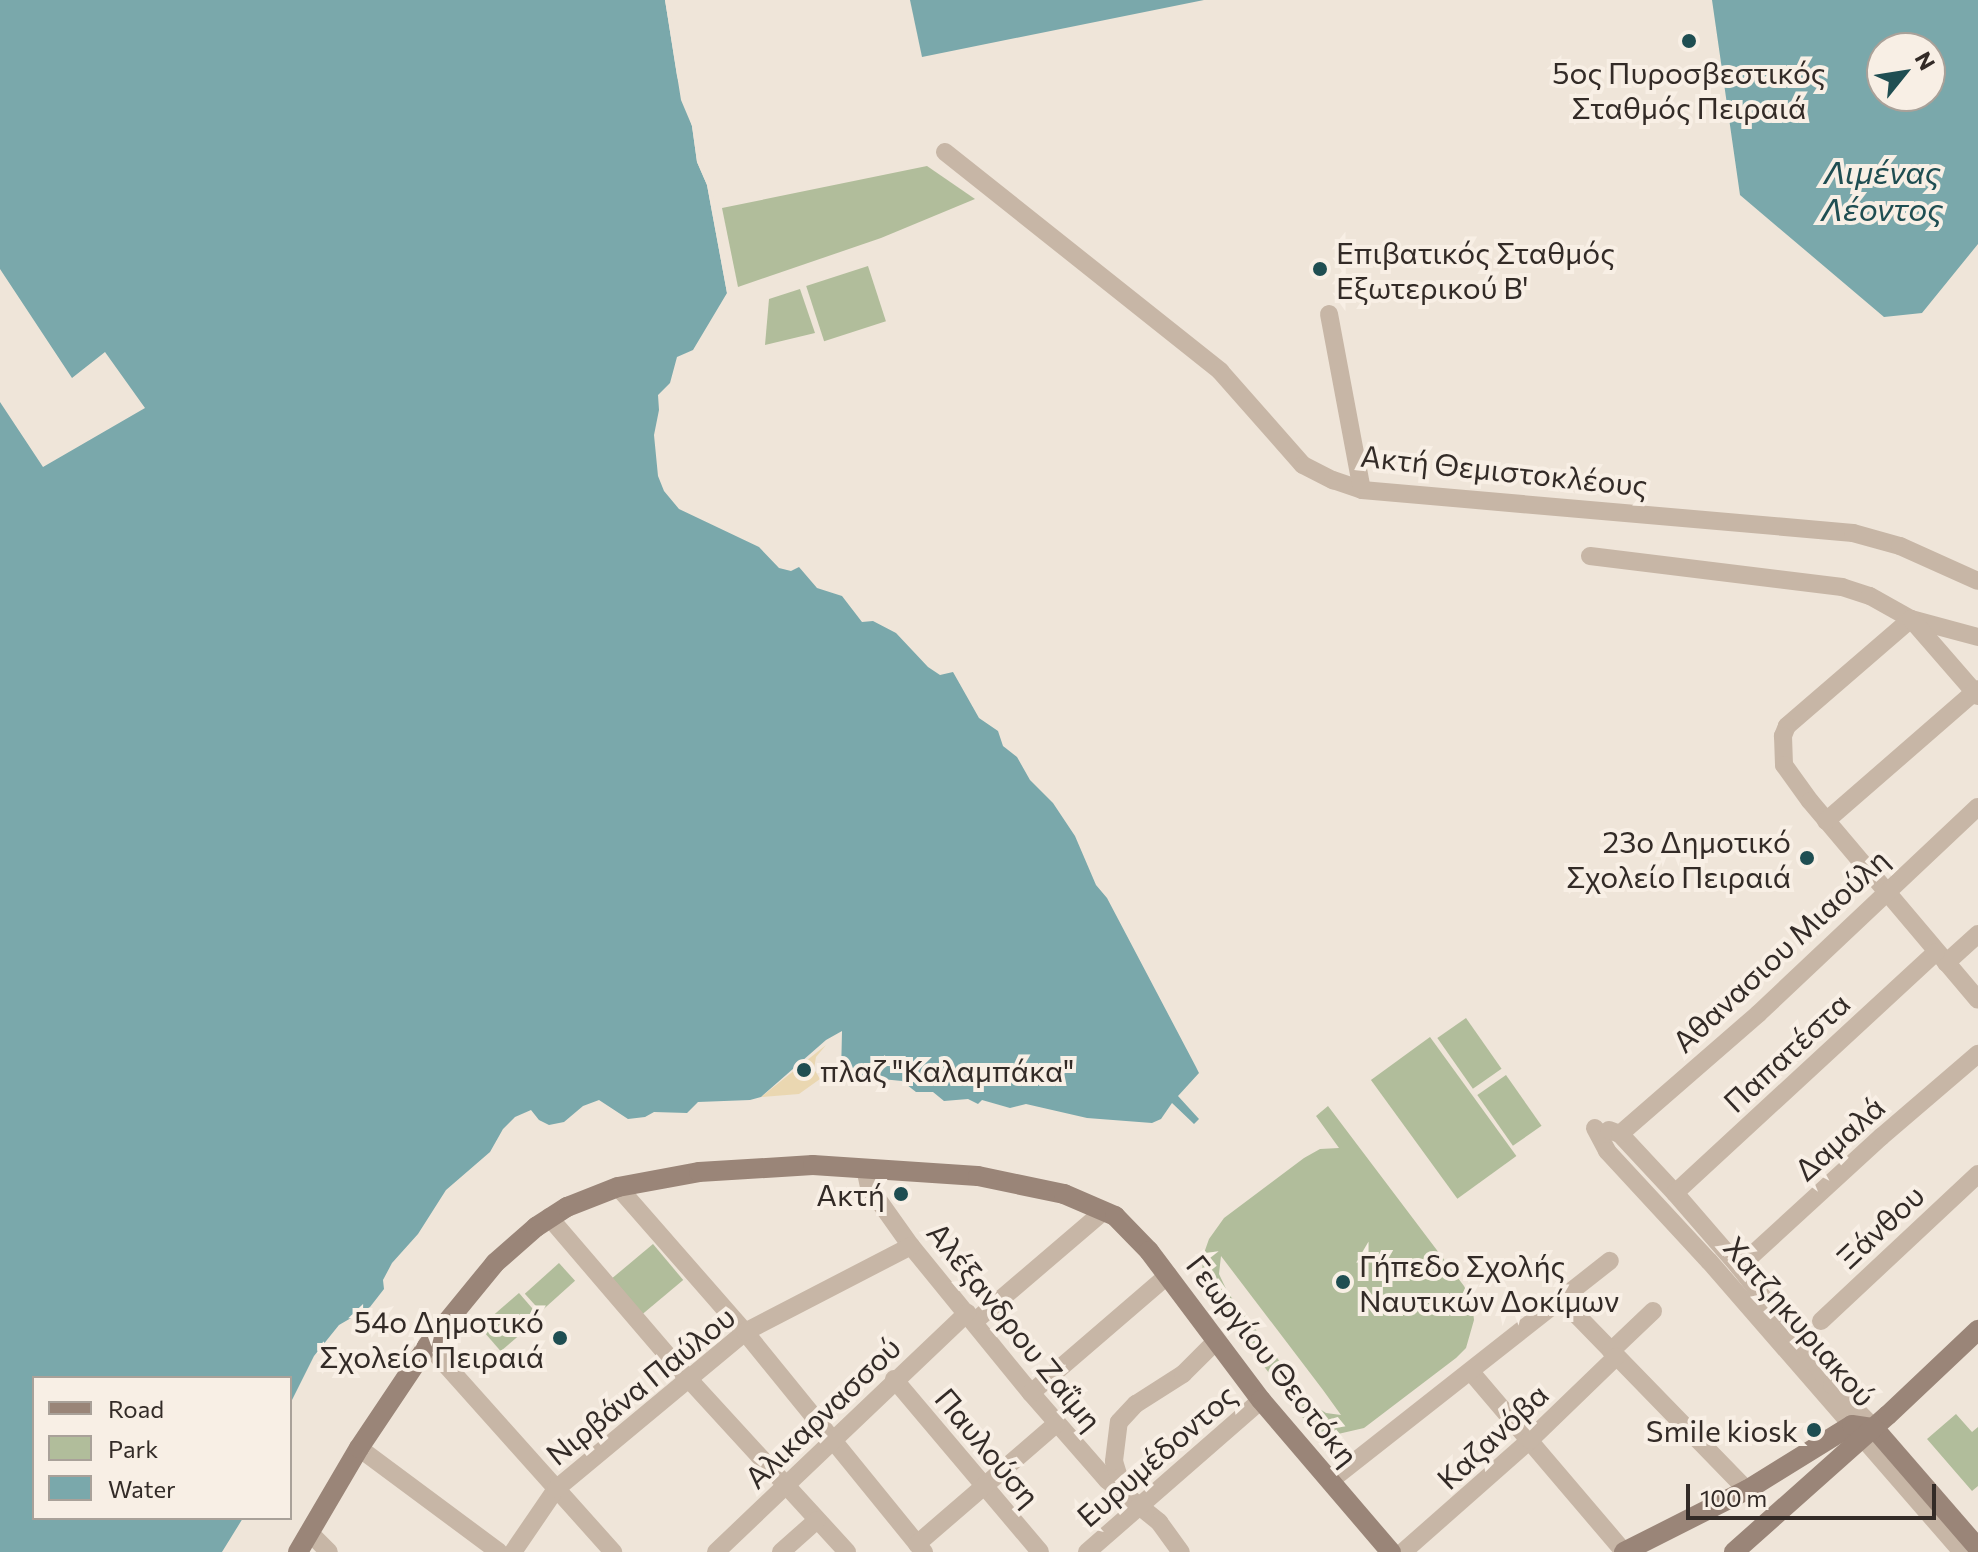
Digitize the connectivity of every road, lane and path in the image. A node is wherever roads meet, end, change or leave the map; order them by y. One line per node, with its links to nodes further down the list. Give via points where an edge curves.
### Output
1 (945, 152): 3 (street, Ακτή Θεμιστοκλέους, via 1220,371 1303,465)
2 (1329, 314): 3 (street)
3 (1362, 490): 5 (street, Ακτή Θεμιστοκλέους, via 1853,533 1900,546)
4 (1590, 556): 6 (street, via 1842,587)
5 (1978, 581)
6 (1911, 619): 7 (street); 8 (street); 10 (street, via 1787,726 1784,765)
7 (1978, 637)
8 (1977, 692): 10 (street)
9 (1978, 807): 11 (street, Αθανασιου Μιαούλη, via 1896,881)
10 (1826, 821): 11 (street)
11 (1888, 895): 13 (street); 16 (street, Αθανασιου Μιαούλη)
12 (1978, 934): 13 (street, Παπατέστα)
13 (1941, 958): 14 (street); 20 (street, Παπατέστα)
14 (1978, 1000)
15 (1978, 1054): 25 (street, Δαμαλά)
16 (1620, 1134): 20 (street, Χατζηκυριακού); 42 (street, Χατζηκυριακού, via 1595,1128 1607,1151)
17 (865, 1168): 19 (main road, via 751,1167); 21 (main road, via 978,1176 1064,1194); 23 (street, Αλέξανδρου Ζαΐμη, via 869,1187)
18 (1978, 1174): 30 (street, Ξάνθου)
19 (618, 1187): 22 (main road); 32 (street)
20 (1675, 1193): 25 (street, Χατζηκυριακού)
21 (1104, 1211): 26 (main road, Γεωργίου Θεοτόκη, via 1129,1228); 29 (street, Αλικαρνασσού)
22 (549, 1217): 34 (main road, via 495,1263); 37 (street)
23 (911, 1246): 29 (street, Αλέξανδρου Ζαΐμη); 32 (street, Νιρβάνα Παύλου)
24 (1610, 1261): 27 (street)
25 (1739, 1267): 42 (street, Χατζηκυριακού)
26 (1168, 1275): 33 (main road, Γεωργίου Θεοτόκη); 39 (street)
27 (1563, 1301): 35 (street); 36 (street)
28 (1653, 1311): 35 (street, Καζανόβα)
29 (970, 1317): 38 (street, Αλικαρνασσού); 39 (street, Αλέξανδρου Ζαΐμη)
30 (1821, 1321)
31 (1978, 1330): 42 (main road)
32 (745, 1332): 37 (street, Νιρβάνα Παύλου); 43 (street)
33 (1216, 1341): 40 (main road, Γεωργίου Θεοτόκη); 51 (street, via 1183,1374 1119,1422 1114,1461)
34 (428, 1345): 45 (main road); 49 (street)
35 (1613, 1354): 44 (street, Καζανόβα); 50 (street)
36 (1471, 1372): 44 (street); 46 (street)
37 (687, 1377): 48 (street); 49 (street, Νιρβάνα Παύλου)
38 (894, 1379): 43 (street, Αλικαρνασσού); 47 (street, Παυλούση)
39 (1031, 1393): 41 (street, Αλέξανδρου Ζαΐμη)
40 (1261, 1400): 46 (main road, Γεωργίου Θεοτόκη); 51 (street, Ευρυμέδοντος)
41 (1056, 1424): 47 (street); 51 (street, Αλέξανδρου Ζαΐμη)
42 (1863, 1430): 50 (main road); 55 (main road); 56 (main road, Χατζηκυριακού); 71 (street, Χατζηκυριακού)
43 (833, 1440): 48 (street, Αλικαρνασσού); 54 (street)
44 (1530, 1440): 69 (street, Καζανόβα); 70 (street)
45 (359, 1448): 53 (main road); 59 (street)
46 (1330, 1481): 68 (main road, Γεωργίου Θεοτόκη)
47 (984, 1485): 54 (street); 65 (street, Παυλούση)
48 (787, 1487): 52 (street); 62 (street, Αλικαρνασσού)
49 (556, 1489): 60 (street, Νιρβάνα Παύλου); 61 (street)
50 (1747, 1490): 70 (main road)
51 (1134, 1500): 66 (street, Ευρυμέδοντος); 67 (street, Αλέξανδρου Ζαΐμη)
52 (817, 1520): 63 (street); 64 (street)
53 (309, 1532): 57 (main road); 58 (street)
54 (920, 1548)
55 (1746, 1548)
56 (1978, 1548)
57 (298, 1552)
58 (329, 1552)
59 (499, 1552)
60 (513, 1552)
61 (613, 1552)
62 (716, 1552)
63 (781, 1552)
64 (847, 1552)
65 (1040, 1552)
66 (1087, 1552)
67 (1181, 1552)
68 (1391, 1552)
69 (1403, 1552)
70 (1624, 1552)
71 (1962, 1552)

